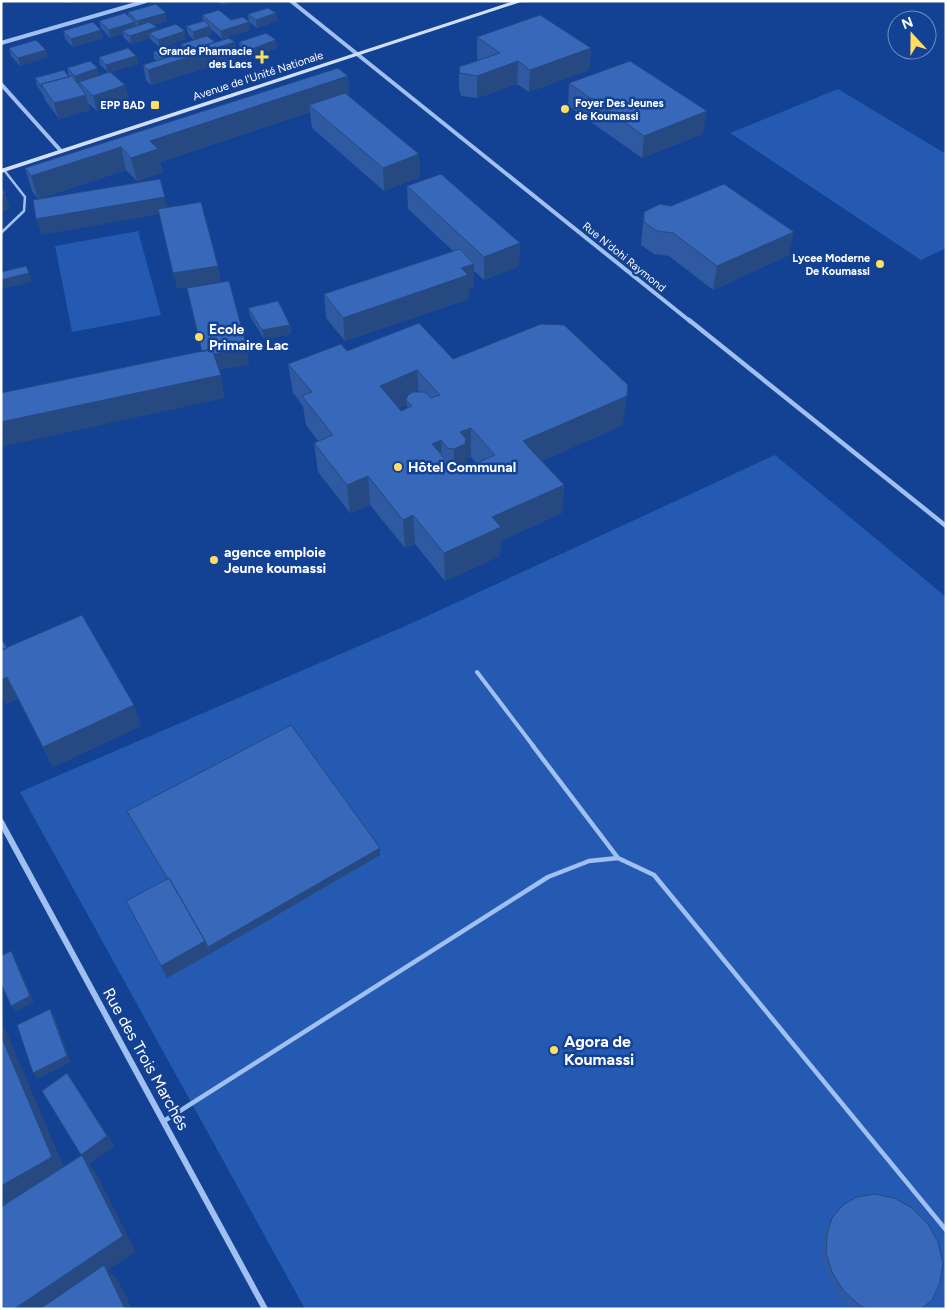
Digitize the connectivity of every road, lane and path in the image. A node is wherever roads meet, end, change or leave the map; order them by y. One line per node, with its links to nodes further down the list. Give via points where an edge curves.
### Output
1 (146, 1): 4 (street)
2 (291, 1): 5 (street, Rue N'dohi Raymond)
3 (521, 1): 5 (street, Avenue de l'Unité Nationale)
4 (1, 43)
5 (357, 55): 7 (street, Avenue de l'Unité Nationale); 10 (street, Rue N'dohi Raymond)
6 (1, 84): 7 (street)
7 (61, 151): 8 (street, Avenue de l'Unité Nationale)
8 (3, 170): 9 (lane, via 25,197 24,211)
9 (1, 233)
10 (946, 526)
11 (477, 672): 13 (lane)
12 (1, 822): 14 (street, Rue des Trois Marchés)
13 (618, 858): 14 (lane, via 589,861 548,877); 15 (lane, via 654,876)
14 (164, 1121): 16 (street, Rue des Trois Marchés)
15 (946, 1230)
16 (265, 1309)

